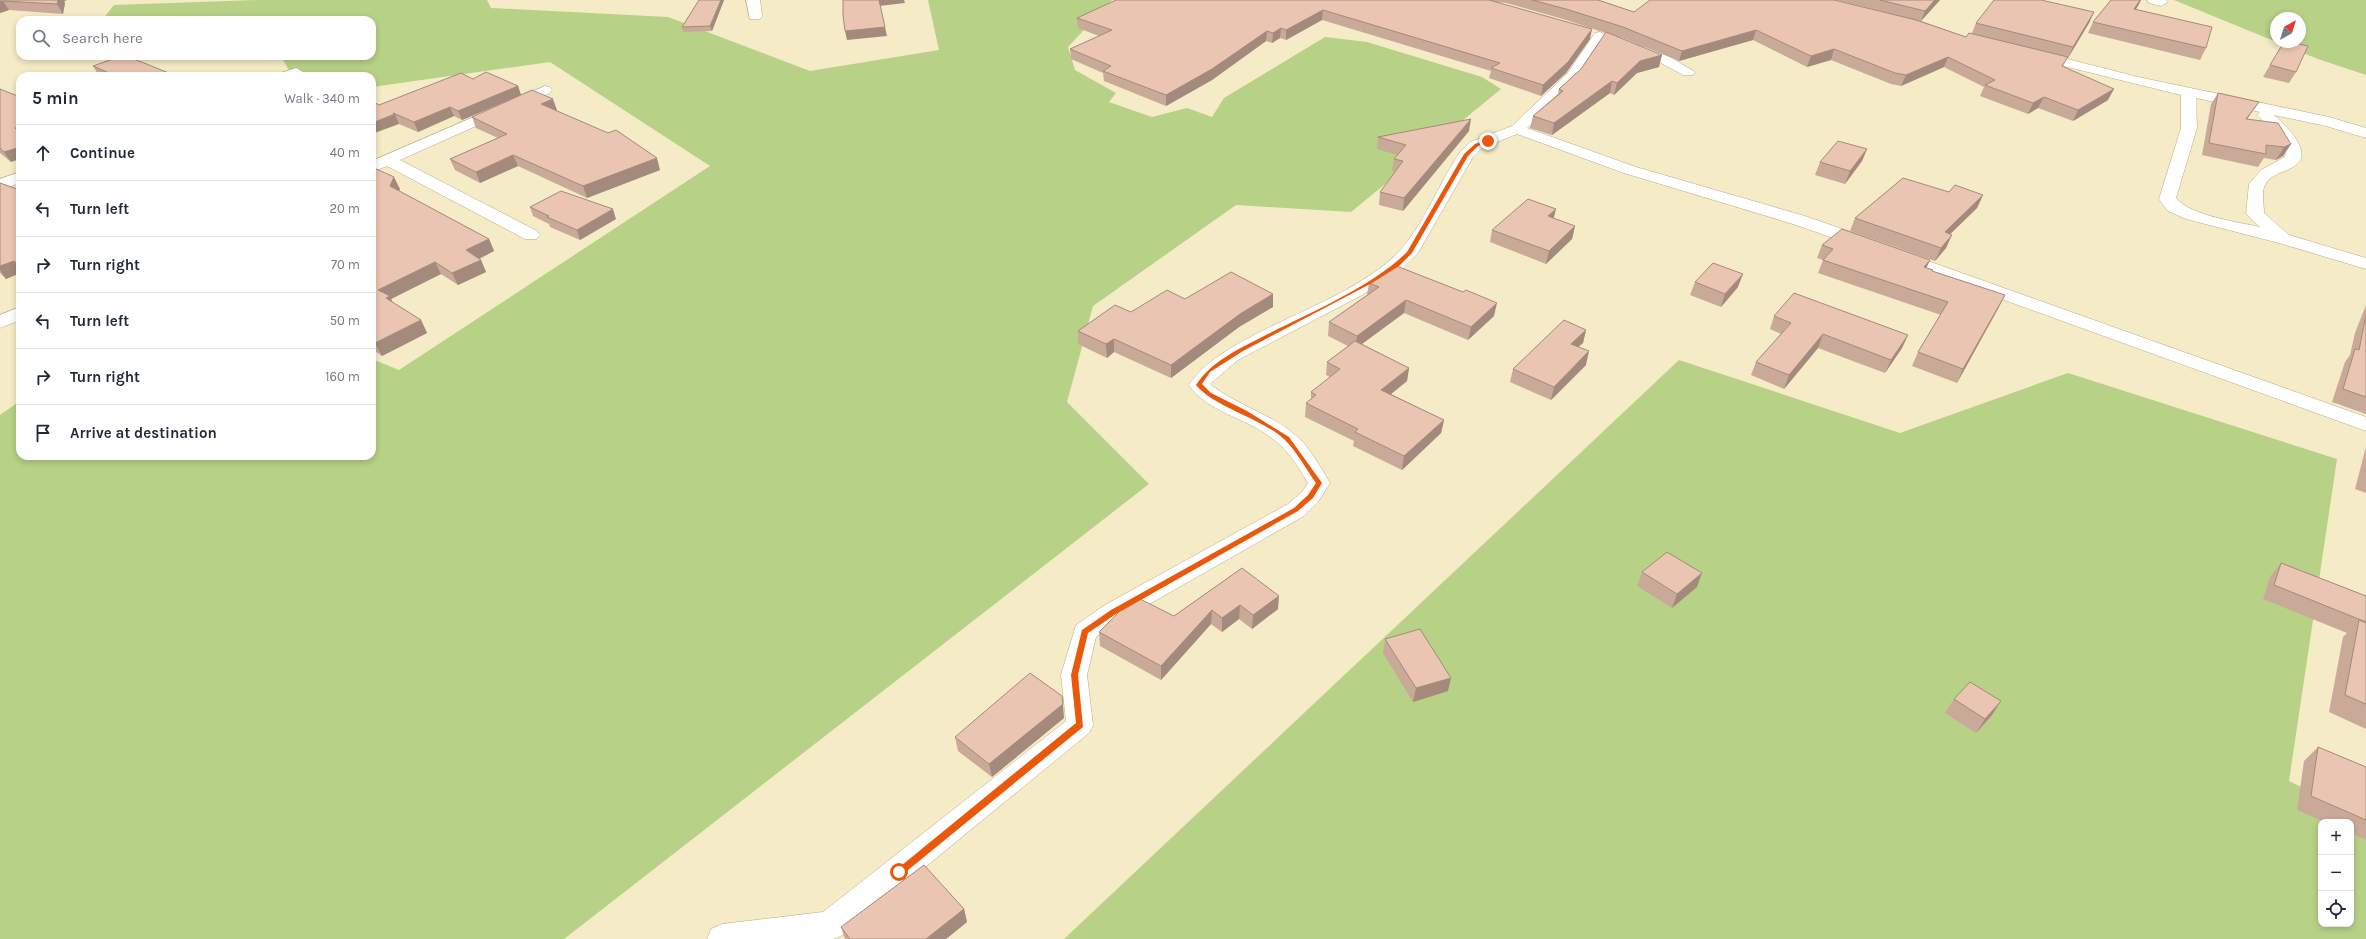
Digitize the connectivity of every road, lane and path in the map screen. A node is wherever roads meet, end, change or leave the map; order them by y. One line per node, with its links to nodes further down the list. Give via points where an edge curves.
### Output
1 (753, 0): 2 (street)
2 (755, 16)
3 (2022, 52): 6 (street)
4 (1688, 72): 8 (street, via 1654,54 1605,38 1572,77)
5 (545, 90): 10 (street)
6 (2188, 92): 7 (street); 15 (street, via 2189,128 2167,199 2174,207 2192,215)
7 (2254, 105): 9 (street); 15 (street, via 2292,142 2293,158 2288,163 2271,169 2257,185 2255,214)
8 (1517, 129): 19 (street, via 1630,170 1799,220); 20 (street, via 1476,145 1466,155 1409,253 1397,265 1370,282 1241,350 1208,371 1199,385 1208,394 1245,412 1287,438 1319,483 1310,497 1296,510 1114,612 1085,632 1074,675 1080,724 830,926)
9 (2366, 133)
10 (388, 160): 11 (street); 14 (street)
11 (376, 165)
12 (16, 179): 13 (street)
13 (0, 185)
14 (531, 235)
15 (2285, 239): 16 (street)
16 (2366, 264)
17 (16, 316): 18 (street)
18 (0, 322)
19 (2366, 424)
20 (722, 939)

